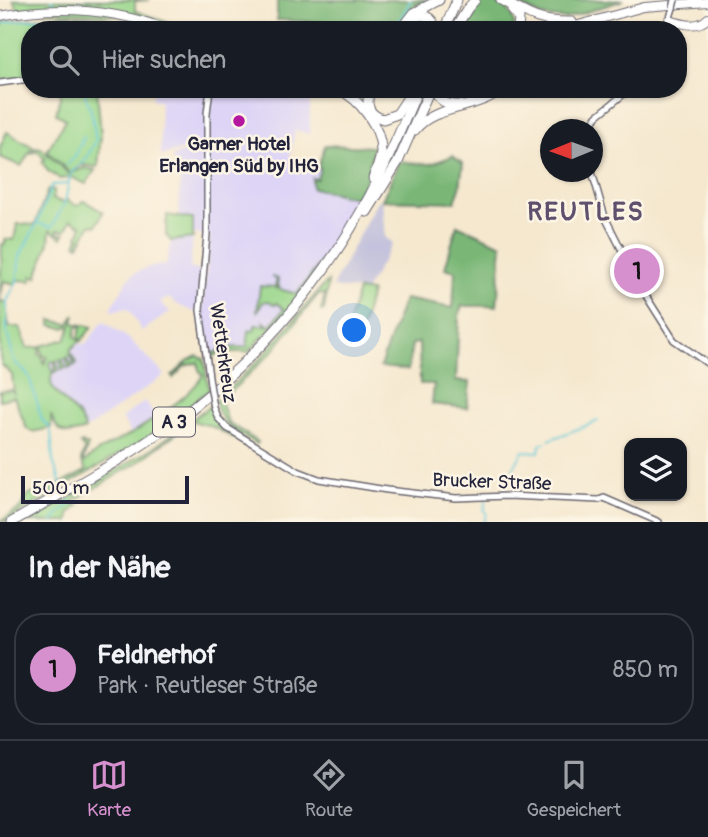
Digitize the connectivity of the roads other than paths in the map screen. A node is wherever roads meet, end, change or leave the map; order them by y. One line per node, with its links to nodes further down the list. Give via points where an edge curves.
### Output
1 (439, 0): 17 (highway)
2 (451, 0): 20 (highway)
3 (457, 0): 21 (highway)
4 (465, 0): 22 (highway)
5 (475, 0): 23 (highway)
6 (495, 0): 24 (highway)
7 (501, 0): 25 (highway)
8 (675, 0): 11 (street, bridge)
9 (695, 2): 10 (highway); 27 (highway, via 640,8); 30 (highway, via 705,12)
10 (708, 2)
11 (671, 4): 14 (street); 26 (highway, via 629,6)
12 (0, 18): 15 (highway, via 79,14); 16 (highway, via 40,10 86,10)
13 (708, 18): 30 (highway)
14 (669, 20): 28 (highway)
15 (126, 21)
16 (142, 21)
17 (408, 21)
18 (411, 21): 19 (highway, via 420,15)
19 (432, 21)
20 (441, 21)
21 (448, 21)
22 (457, 21)
23 (459, 21)
24 (519, 21)
25 (543, 21)
26 (576, 21)
27 (593, 21)
28 (673, 21)
29 (687, 24): 30 (highway)
30 (699, 24)
31 (21, 80): 32 (street)
32 (0, 83)
33 (209, 98): 52 (street, Wetterkreuz, bridge, via 207,235 200,310 214,408 232,432)
34 (352, 98): 47 (highway, A 3, via 381,145)
35 (368, 98): 36 (highway, via 373,115 383,119 395,116)
36 (408, 98)
37 (410, 98): 47 (highway, A 3)
38 (411, 98): 50 (highway, A 3, via 382,172)
39 (424, 98): 49 (highway, A 3)
40 (425, 98): 46 (highway)
41 (438, 98): 42 (highway, via 458,105)
42 (483, 98)
43 (485, 98): 46 (highway, via 426,118)
44 (618, 98): 45 (street)
45 (595, 119)
46 (405, 146): 49 (highway)
47 (372, 180): 50 (highway, A 3)
48 (595, 182): 51 (street, via 605,217 641,288 674,340)
49 (367, 212): 54 (highway, A 3, via 320,285 275,340 231,383 156,442)
50 (334, 255): 53 (highway, A 3, via 271,336 199,403 134,450)
51 (708, 364)
52 (320, 479): 55 (street, Brucker Straße, via 456,498 604,498)
53 (12, 522)
54 (23, 522)
55 (660, 522)

